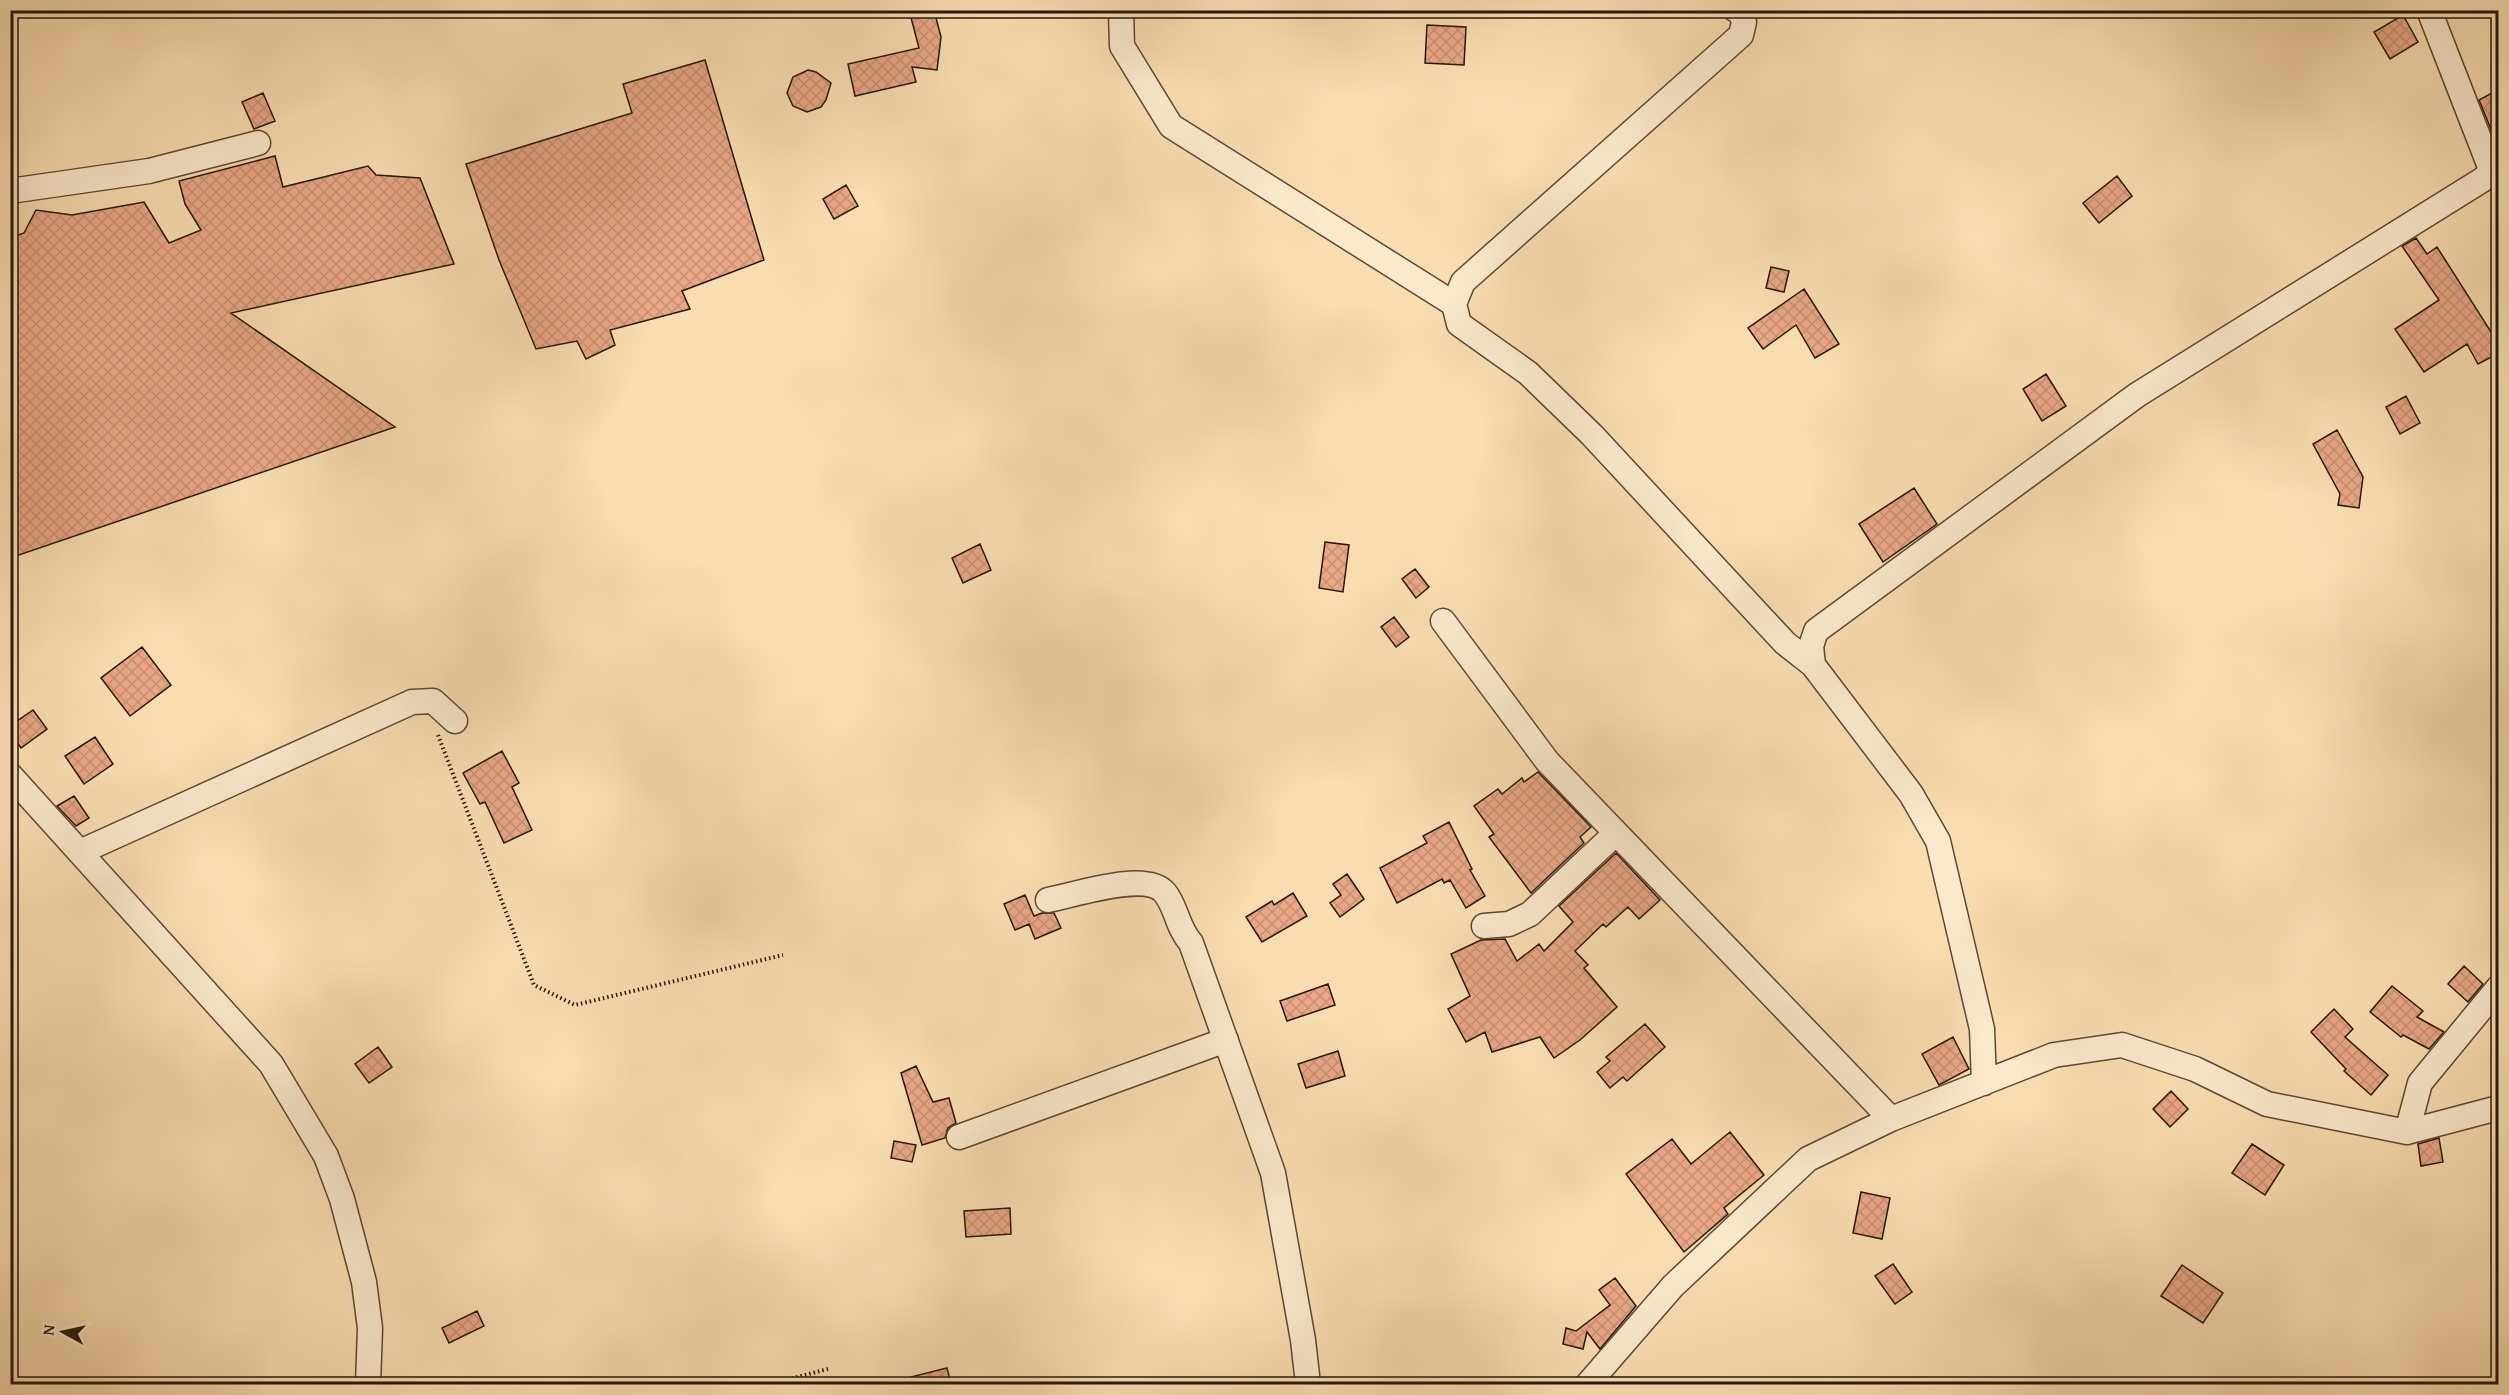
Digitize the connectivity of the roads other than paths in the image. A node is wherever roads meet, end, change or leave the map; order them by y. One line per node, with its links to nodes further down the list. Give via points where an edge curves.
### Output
1 (1121, 10): 7 (street, via 1122,46 1172,126)
2 (1736, 10): 7 (street, via 1744,22 1741,35 1462,282)
3 (2429, 10): 5 (street)
4 (258, 143): 6 (street, via 149,171)
5 (2495, 170): 9 (street, via 2138,396 1816,632 1811,645)
6 (10, 191)
7 (1454, 304): 9 (street, via 1459,324 1528,373 1584,427 1785,643)
8 (1443, 621): 12 (street, via 1547,761)
9 (1813, 665): 18 (street, via 1911,794 1938,841 1982,1029)
10 (446, 728): 13 (street, via 433,701 412,702)
11 (10, 775): 13 (street)
12 (1616, 833): 15 (street, via 1530,914 1509,924); 20 (street)
13 (80, 852): 23 (street, via 271,1064 326,1156 364,1282 370,1328)
14 (1048, 900): 17 (street, via 1138,882 1158,885 1167,895 1180,931 1191,943)
15 (1484, 926)
16 (2499, 988): 21 (street, via 2420,1083)
17 (1226, 1040): 22 (street); 24 (street, via 1273,1173)
18 (1984, 1083): 20 (street); 21 (street, via 2054,1056 2122,1045 2195,1070 2267,1104)
19 (2499, 1108): 21 (street)
20 (1892, 1119): 25 (street, via 1808,1159 1673,1286)
21 (2407, 1132)
22 (959, 1137)
23 (368, 1384)
24 (1308, 1384)
25 (1588, 1384)

